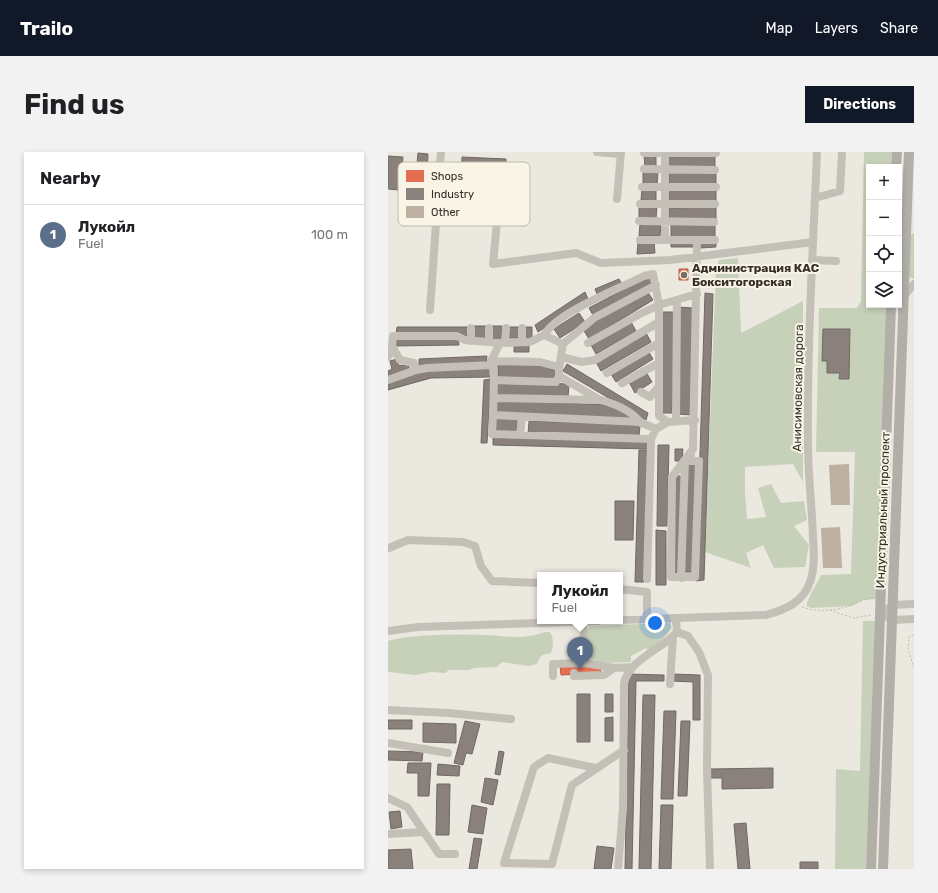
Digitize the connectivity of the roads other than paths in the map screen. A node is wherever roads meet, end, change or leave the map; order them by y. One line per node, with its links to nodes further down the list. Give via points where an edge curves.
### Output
1 (441, 152): 11 (street)
2 (597, 152): 7 (street)
3 (817, 152): 19 (street, Анисимовская дорога)
4 (842, 152): 19 (street, via 840,191)
5 (896, 152): 12 (main road)
6 (909, 152): 27 (main road, Индустриальный проспект)
7 (620, 153): 20 (street)
8 (644, 153): 9 (street)
9 (665, 153): 10 (street); 14 (street)
10 (716, 153)
11 (440, 162)
12 (896, 164)
13 (644, 169): 14 (street)
14 (665, 170): 15 (street); 17 (street)
15 (715, 170)
16 (642, 187): 17 (street)
17 (665, 187): 18 (street); 22 (street)
18 (716, 187)
19 (815, 198): 34 (street, Анисимовская дорога)
20 (616, 199)
21 (640, 204): 22 (street)
22 (665, 204): 23 (street); 25 (street)
23 (715, 204)
24 (639, 221): 25 (street)
25 (665, 222): 26 (street); 31 (street)
26 (714, 222)
27 (910, 222): 41 (main road, Индустриальный проспект)
28 (436, 226): 45 (street)
29 (496, 226): 35 (street, via 493,264 576,253 601,263 670,260)
30 (640, 240): 31 (street)
31 (665, 240): 32 (street)
32 (697, 240): 33 (street); 35 (street)
33 (715, 240)
34 (813, 242): 35 (street); 36 (street, Анисимовская дорога)
35 (697, 256): 40 (street)
36 (813, 260): 37 (street); 91 (street, Анисимовская дорога, via 808,444 814,550 813,572 806,592 794,603 766,615)
37 (836, 261)
38 (914, 284): 41 (street)
39 (656, 285): 43 (street); 51 (street, via 653,274 644,276 578,308 548,330); 58 (street, via 594,318)
40 (697, 294): 42 (street); 77 (street)
41 (904, 296): 89 (main road, Индустриальный проспект)
42 (677, 300): 43 (street); 78 (street)
43 (659, 305): 46 (street); 56 (street)
44 (891, 308): 90 (main road, Индустриальный проспект)
45 (430, 310)
46 (659, 322): 57 (street); 61 (street, via 596,360 582,362)
47 (471, 328): 52 (street)
48 (489, 328): 53 (street)
49 (506, 328): 55 (street)
50 (522, 328): 54 (street)
51 (544, 336): 54 (street, via 530,342); 58 (street)
52 (472, 341): 53 (street); 59 (street, via 457,336 393,336)
53 (489, 342): 55 (street)
54 (522, 342): 55 (street)
55 (503, 343): 62 (street)
56 (588, 343)
57 (659, 343): 63 (street); 66 (street)
58 (563, 344): 61 (street)
59 (393, 348): 60 (street); 65 (street, via 400,360 414,363)
60 (388, 357)
61 (561, 357): 64 (street)
62 (492, 363): 64 (street, via 540,362); 65 (street); 69 (street)
63 (659, 363): 70 (street); 71 (street)
64 (559, 366): 67 (street)
65 (416, 370): 68 (street)
66 (607, 373)
67 (559, 376): 69 (street, via 556,382); 74 (street)
68 (388, 380)
69 (494, 380): 73 (street)
70 (622, 383)
71 (659, 386): 72 (street, via 650,397); 78 (street, via 659,416)
72 (641, 392)
73 (494, 398): 74 (street); 75 (street)
74 (601, 400): 79 (street, via 614,404 638,418)
75 (493, 415): 76 (street); 81 (street, via 492,434)
76 (522, 417): 79 (street); 81 (street)
77 (694, 420): 78 (street); 83 (street)
78 (672, 422): 80 (street)
79 (641, 423): 80 (street)
80 (656, 429): 82 (street)
81 (520, 434): 82 (street)
82 (651, 439): 85 (street)
83 (691, 452): 83 (street, via 691,461 699,461 695,577 671,577 672,477)
84 (388, 548): 86 (street, via 408,540 463,542 475,546 481,566 492,580)
85 (647, 579)
86 (537, 583)
87 (623, 589): 92 (street, via 647,592)
88 (914, 604): 89 (street)
89 (893, 606): 90 (street); 95 (main road, Индустриальный проспект)
90 (880, 614): 95 (street); 118 (main road, Индустриальный проспект)
91 (676, 618): 92 (street, Анисимовская дорога); 99 (street)
92 (647, 619): 94 (street, Анисимовская дорога)
93 (914, 619): 95 (street)
94 (623, 620)
95 (892, 620): 119 (main road, Индустриальный проспект)
96 (537, 623): 98 (street)
97 (583, 624): 100 (street)
98 (388, 630)
99 (675, 634): 101 (street); 105 (street); 117 (street, via 688,636 699,652 708,675)
100 (585, 663): 102 (street); 103 (street)
101 (633, 667): 103 (street); 109 (street, via 626,674 624,683)
102 (574, 668): 103 (street, via 574,676 604,675); 104 (street, via 553,664)
103 (614, 668)
104 (554, 676)
105 (670, 684)
106 (388, 710): 107 (street)
107 (511, 719)
108 (388, 742): 110 (street)
109 (624, 750): 111 (street); 116 (street)
110 (448, 753)
111 (596, 768): 111 (street, via 548,758 534,767 504,863 552,864 572,785)
112 (388, 798): 113 (street, via 407,808)
113 (423, 832): 114 (street); 115 (street, via 439,854)
114 (388, 834)
115 (455, 854)
116 (618, 869)
117 (710, 869)
118 (871, 869)
119 (883, 869)

